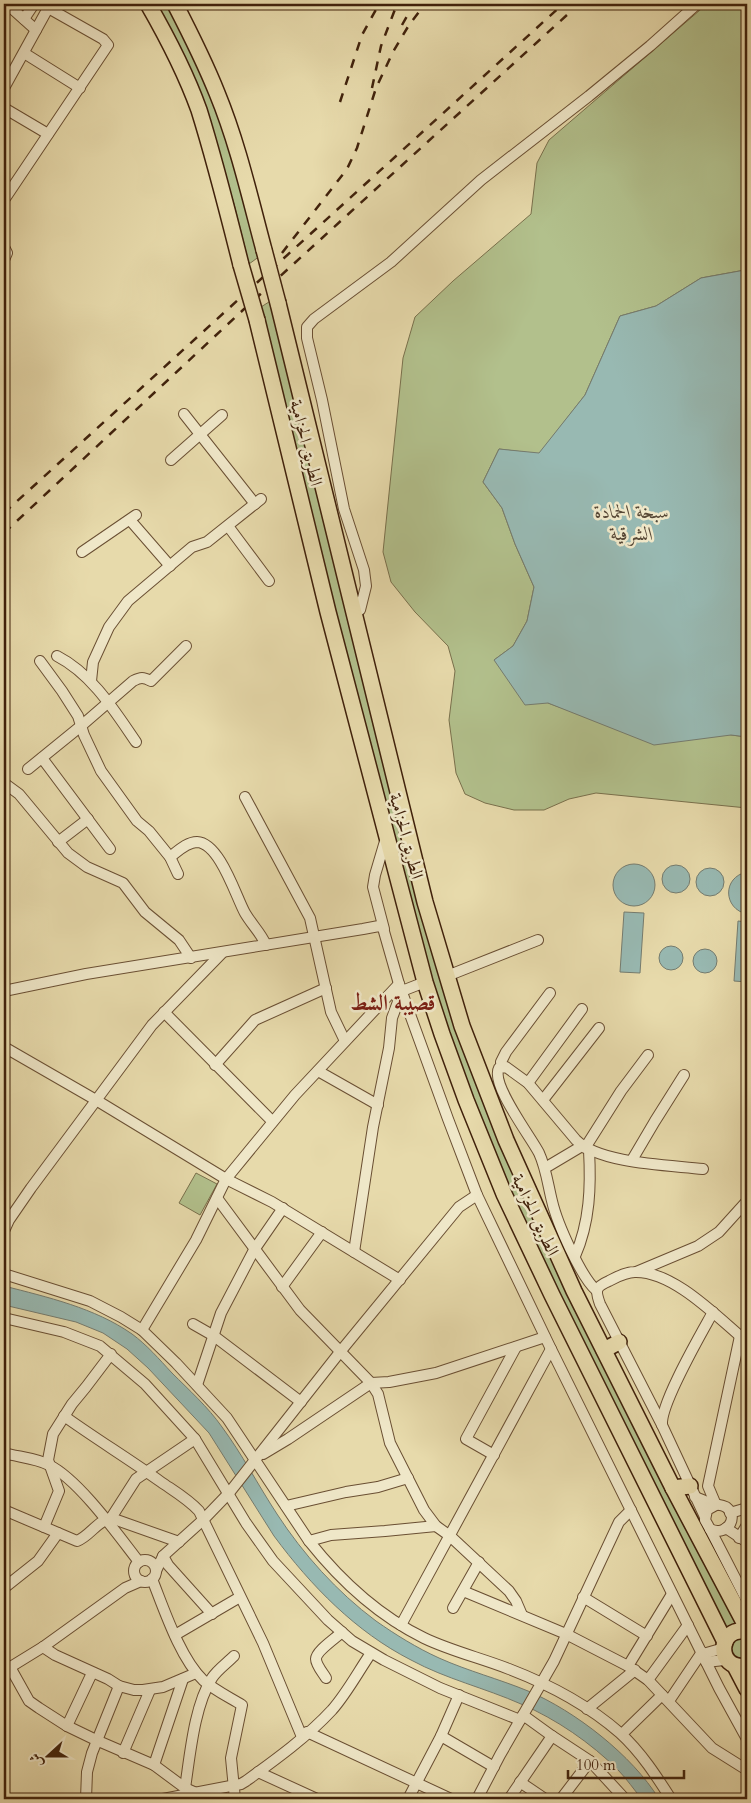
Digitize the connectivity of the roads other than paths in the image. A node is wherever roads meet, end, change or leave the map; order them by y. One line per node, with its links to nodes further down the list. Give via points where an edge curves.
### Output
1 (7, 4): 6 (street)
2 (34, 4): 6 (street)
3 (148, 4): 37 (highway, الطريق الحزامية, bridge, via 198,109 221,186)
4 (175, 4): 24 (highway, الطريق الحزامية, bridge, via 218,95 244,172)
5 (698, 4): 24 (street, via 589,96 481,180 391,262 307,327 306,338 344,509 364,570 366,586 363,600 360,610)
6 (24, 19): 7 (street)
7 (36, 30): 8 (street); 10 (street, via 50,9 106,41 107,48)
8 (24, 53): 9 (street); 10 (street)
9 (4, 88)
10 (80, 88): 12 (street)
11 (4, 108): 12 (street)
12 (48, 134): 13 (street)
13 (4, 200)
14 (4, 248): 15 (street, via 7,253)
15 (4, 260)
16 (184, 414): 18 (street)
17 (222, 415): 18 (street)
18 (200, 435): 19 (street); 20 (street, via 258,502)
19 (171, 460)
20 (228, 526): 22 (street, via 208,542 192,547); 23 (street)
21 (82, 552): 22 (street, via 133,517)
22 (170, 566): 28 (street, via 128,602 109,627 93,662)
23 (269, 580)
24 (354, 612): 48 (highway, الطريق الحزامية)
25 (186, 646): 29 (street, via 151,681 139,677)
26 (57, 656): 28 (street, via 71,663)
27 (40, 661): 30 (street, via 78,716)
28 (91, 682): 29 (street)
29 (108, 703): 30 (street); 31 (street)
30 (81, 726): 32 (street); 40 (street, via 101,771 137,820)
31 (136, 742)
32 (42, 758): 33 (street); 36 (street)
33 (28, 769)
34 (4, 783): 38 (street, via 19,794)
35 (245, 797): 43 (street, via 310,918)
36 (88, 819): 38 (street); 39 (street)
37 (387, 837): 42 (street, via 373,887); 49 (highway, الطريق الحزامية)
38 (58, 842): 47 (street, via 87,867 123,883 145,912 179,940)
39 (110, 849)
40 (170, 856): 41 (street); 45 (street, via 198,842 206,846 222,862 246,915 262,935)
41 (178, 874)
42 (384, 929): 43 (street, via 379,926); 51 (street)
43 (315, 937): 45 (street); 50 (street)
44 (538, 940): 48 (street)
45 (266, 946): 46 (street)
46 (222, 953): 47 (street); 55 (street)
47 (191, 958): 52 (street)
48 (446, 976): 98 (highway, الطريق الحزامية, via 506,1140 554,1250)
49 (425, 982): 51 (street); 156 (highway, الطريق الحزامية, via 466,1100 504,1194)
50 (326, 988): 57 (street, via 331,1012); 60 (street, via 256,1020)
51 (400, 988): 57 (street); 67 (street); 74 (street)
52 (4, 991)
53 (550, 993): 61 (street, via 502,1059)
54 (582, 1009): 64 (street)
55 (164, 1012): 60 (street); 65 (street)
56 (599, 1028): 66 (street)
57 (345, 1041): 62 (street)
58 (4, 1047): 65 (street)
59 (648, 1055): 69 (street)
60 (215, 1065): 68 (street)
61 (502, 1066): 64 (street); 71 (street, via 498,1073 507,1099 536,1146)
62 (318, 1071): 67 (street); 68 (street)
63 (684, 1075): 70 (street)
64 (528, 1083): 66 (street)
65 (96, 1100): 73 (street); 78 (street, via 31,1188)
66 (544, 1100): 69 (street)
67 (378, 1105): 81 (street)
68 (272, 1121): 73 (street)
69 (586, 1148): 70 (street); 71 (street); 82 (street, via 590,1177 588,1209)
70 (632, 1160): 72 (street)
71 (545, 1168): 82 (street, via 554,1210)
72 (703, 1169)
73 (226, 1179): 75 (street); 77 (street)
74 (478, 1195): 85 (street, via 459,1207); 93 (street)
75 (217, 1198): 80 (street); 91 (street)
76 (747, 1201): 83 (street, via 719,1232 698,1246)
77 (283, 1208): 79 (street); 80 (street)
78 (4, 1231)
79 (322, 1232): 81 (street); 86 (street)
80 (254, 1250): 86 (street); 92 (street, via 221,1314)
81 (354, 1252): 85 (street)
82 (575, 1256): 87 (street)
83 (636, 1272): 87 (street, via 604,1283); 88 (street, via 666,1281)
84 (4, 1274): 91 (street, via 90,1301)
85 (400, 1280): 99 (street)
86 (282, 1286): 99 (street)
87 (596, 1290): 95 (street)
88 (713, 1312): 94 (street); 105 (street, via 682,1370)
89 (4, 1318): 100 (street, via 64,1332 100,1346)
90 (193, 1324): 92 (street)
91 (142, 1330): 102 (street)
92 (214, 1336): 102 (street); 103 (street)
93 (545, 1337): 96 (street); 97 (street)
94 (744, 1339): 116 (street, via 708,1486)
95 (619, 1342): 98 (highway); 105 (street)
96 (516, 1347): 101 (street, via 436,1373); 108 (street, via 466,1439)
97 (551, 1349): 108 (street); 120 (street)
98 (604, 1350): 113 (highway, الطريق الحزامية)
99 (340, 1352): 101 (street); 103 (street)
100 (111, 1354): 104 (street); 106 (street, via 146,1384)
101 (371, 1383): 109 (street); 112 (street, via 378,1394 390,1443)
102 (197, 1385): 109 (street, via 227,1418)
103 (301, 1402): 109 (street)
104 (64, 1416): 110 (street, via 52,1438); 111 (street)
105 (662, 1425): 114 (street)
106 (195, 1439): 111 (street); 115 (street)
107 (4, 1453): 110 (street)
108 (494, 1455): 131 (street)
109 (254, 1461): 115 (street); 117 (street)
110 (49, 1465): 123 (street, via 64,1475); 127 (street, via 58,1491)
111 (146, 1471): 123 (street, via 136,1479); 124 (street, via 191,1503)
112 (408, 1478): 117 (street); 126 (street)
113 (673, 1488): 114 (highway); 151 (highway, الطريق الحزامية)
114 (692, 1491): 116 (street); 122 (street)
115 (229, 1492): 124 (street); 152 (street, via 246,1523 273,1560)
116 (716, 1505): 121 (street); 122 (street, via 707,1510)
117 (286, 1506): 133 (street)
118 (747, 1508): 121 (street)
119 (4, 1510): 127 (street)
120 (631, 1510): 142 (street); 144 (street, via 619,1522)
121 (730, 1512): 129 (street, via 731,1519)
122 (705, 1517): 128 (street)
123 (108, 1518): 130 (street, via 76,1541); 134 (street); 137 (street)
124 (202, 1520): 134 (street); 143 (street)
125 (747, 1525): 132 (street)
126 (436, 1526): 131 (street); 133 (street, via 331,1535)
127 (44, 1527): 130 (street)
128 (710, 1529): 129 (street, via 717,1532); 135 (street)
129 (725, 1529): 132 (street); 135 (street)
130 (58, 1533): 140 (street, via 38,1561)
131 (450, 1536): 138 (street); 149 (street)
132 (743, 1540)
133 (309, 1541): 149 (street, via 358,1593)
134 (179, 1542): 136 (street)
135 (724, 1554): 145 (street)
136 (163, 1556): 137 (street); 139 (street); 147 (street)
137 (143, 1561): 139 (street, via 135,1567); 139 (street, via 153,1563)
138 (479, 1562): 141 (street); 148 (street, via 509,1591)
139 (146, 1576): 154 (street); 157 (street)
140 (4, 1588)
141 (462, 1590): 146 (street); 148 (street)
142 (672, 1594): 150 (street); 155 (street)
143 (240, 1597): 147 (street); 180 (street)
144 (582, 1597): 153 (street); 155 (street)
145 (747, 1601)
146 (453, 1608)
147 (212, 1614): 154 (street)
148 (522, 1615): 153 (street)
149 (401, 1625): 169 (street, via 451,1650)
150 (688, 1625): 160 (street); 168 (street)
151 (747, 1630): 156 (highway, الطريق الحزامية, via 732,1633)
152 (342, 1632): 158 (street); 166 (street, via 316,1657)
153 (566, 1634): 162 (street); 169 (street)
154 (175, 1635): 165 (street)
155 (647, 1636): 162 (street)
156 (724, 1645): 160 (street); 161 (highway, الطريق الحزامية, via 726,1659)
157 (43, 1647): 163 (street); 164 (street)
158 (371, 1653): 174 (street); 180 (street, via 341,1698)
159 (234, 1656): 170 (street)
160 (704, 1656): 161 (street); 175 (street); 183 (street)
161 (738, 1665): 172 (highway, الطريق الحزامية)
162 (631, 1668): 168 (street); 176 (street)
163 (7, 1669): 178 (street, via 29,1701)
164 (92, 1673): 171 (street); 178 (street)
165 (196, 1673): 167 (street); 170 (street)
166 (326, 1678)
167 (183, 1679): 173 (street); 187 (street)
168 (648, 1680): 175 (street)
169 (541, 1682): 176 (street); 177 (street)
170 (208, 1685): 193 (street, via 242,1705 231,1758); 194 (street, via 194,1733)
171 (120, 1686): 173 (street); 184 (street)
172 (747, 1689)
173 (150, 1690): 185 (street)
174 (459, 1695): 177 (street); 181 (street)
175 (666, 1698): 179 (street); 189 (street, via 712,1748)
176 (587, 1709): 179 (street)
177 (522, 1717): 182 (street); 188 (street)
178 (67, 1726): 184 (street)
179 (622, 1734): 206 (street, via 654,1772)
180 (305, 1735): 190 (street); 192 (street)
181 (441, 1736): 188 (street); 192 (street)
182 (552, 1736): 186 (street); 191 (street)
183 (747, 1739)
184 (96, 1740): 185 (street); 195 (street, via 87,1772)
185 (123, 1753): 187 (street)
186 (590, 1761): 204 (street); 205 (street)
187 (154, 1765): 194 (street)
188 (494, 1766): 201 (street)
189 (747, 1770)
190 (258, 1772): 193 (street, via 241,1784); 198 (street)
191 (520, 1782): 202 (street); 203 (street)
192 (416, 1783): 199 (street); 200 (street)
193 (232, 1786): 194 (street); 197 (street)
194 (189, 1790): 196 (street)
195 (86, 1799)
196 (162, 1799)
197 (235, 1799)
198 (317, 1799)
199 (408, 1799)
200 (451, 1799)
201 (477, 1799)
202 (509, 1799)
203 (545, 1799)
204 (561, 1799)
205 (625, 1799)
206 (671, 1799)

